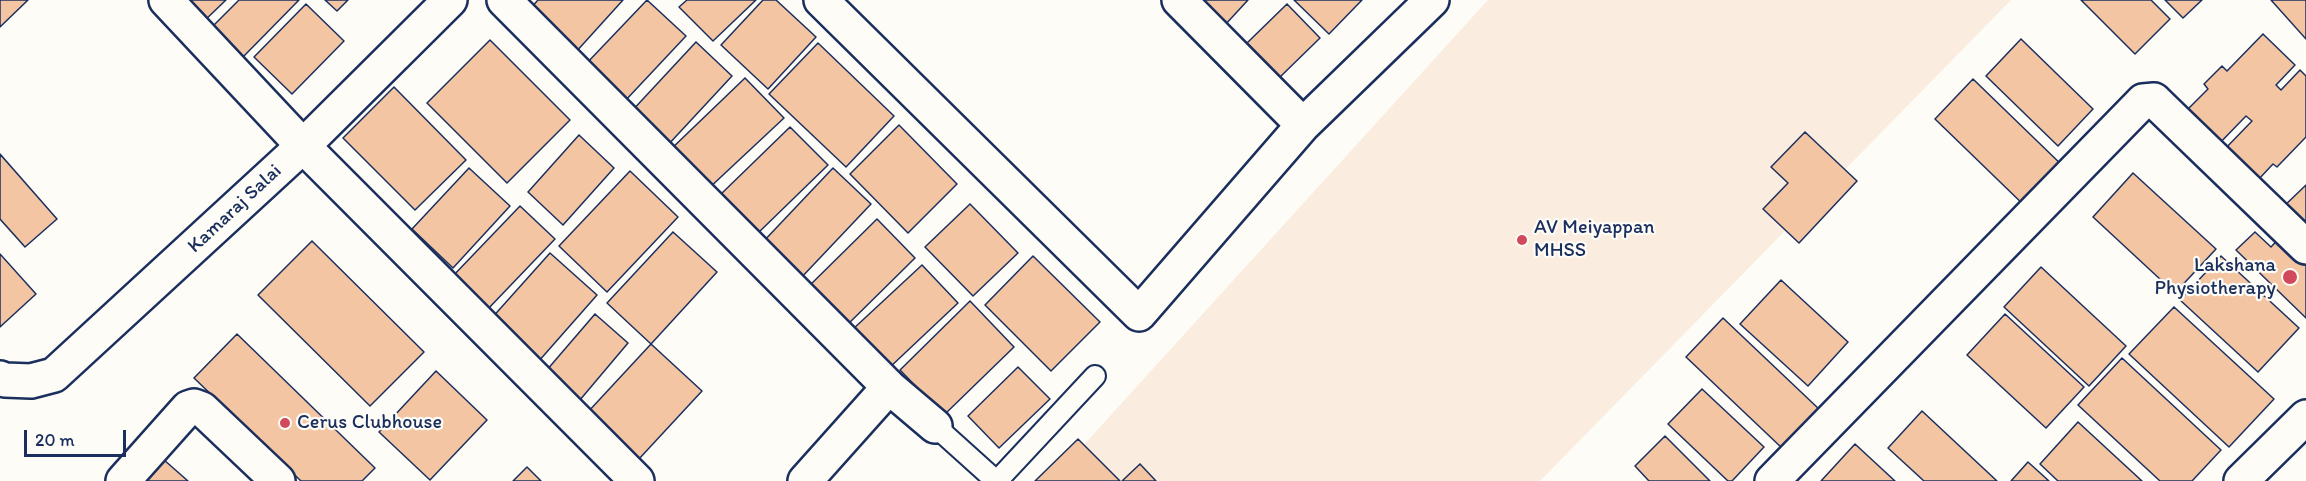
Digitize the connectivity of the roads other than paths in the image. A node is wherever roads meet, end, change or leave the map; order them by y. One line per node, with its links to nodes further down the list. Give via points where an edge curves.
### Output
1 (166, 0): 8 (street)
2 (450, 0): 8 (street, Kamaraj Salai)
3 (504, 0): 12 (street)
4 (821, 0): 7 (street, via 1139,314)
5 (1179, 0): 7 (street)
6 (1432, 0): 7 (street)
7 (1303, 125)
8 (303, 146): 11 (street, Kamaraj Salai, via 54,375 32,381); 17 (street)
9 (2306, 246): 20 (street, via 2154,100 2143,101)
10 (1095, 376): 19 (lane)
11 (0, 378)
12 (889, 387): 14 (street); 18 (street)
13 (2306, 417): 21 (street)
14 (935, 426): 19 (lane)
15 (123, 481): 16 (street, via 194,406 202,409)
16 (278, 481)
17 (637, 481)
18 (805, 481)
19 (997, 481)
20 (1772, 481)
21 (2241, 481)

